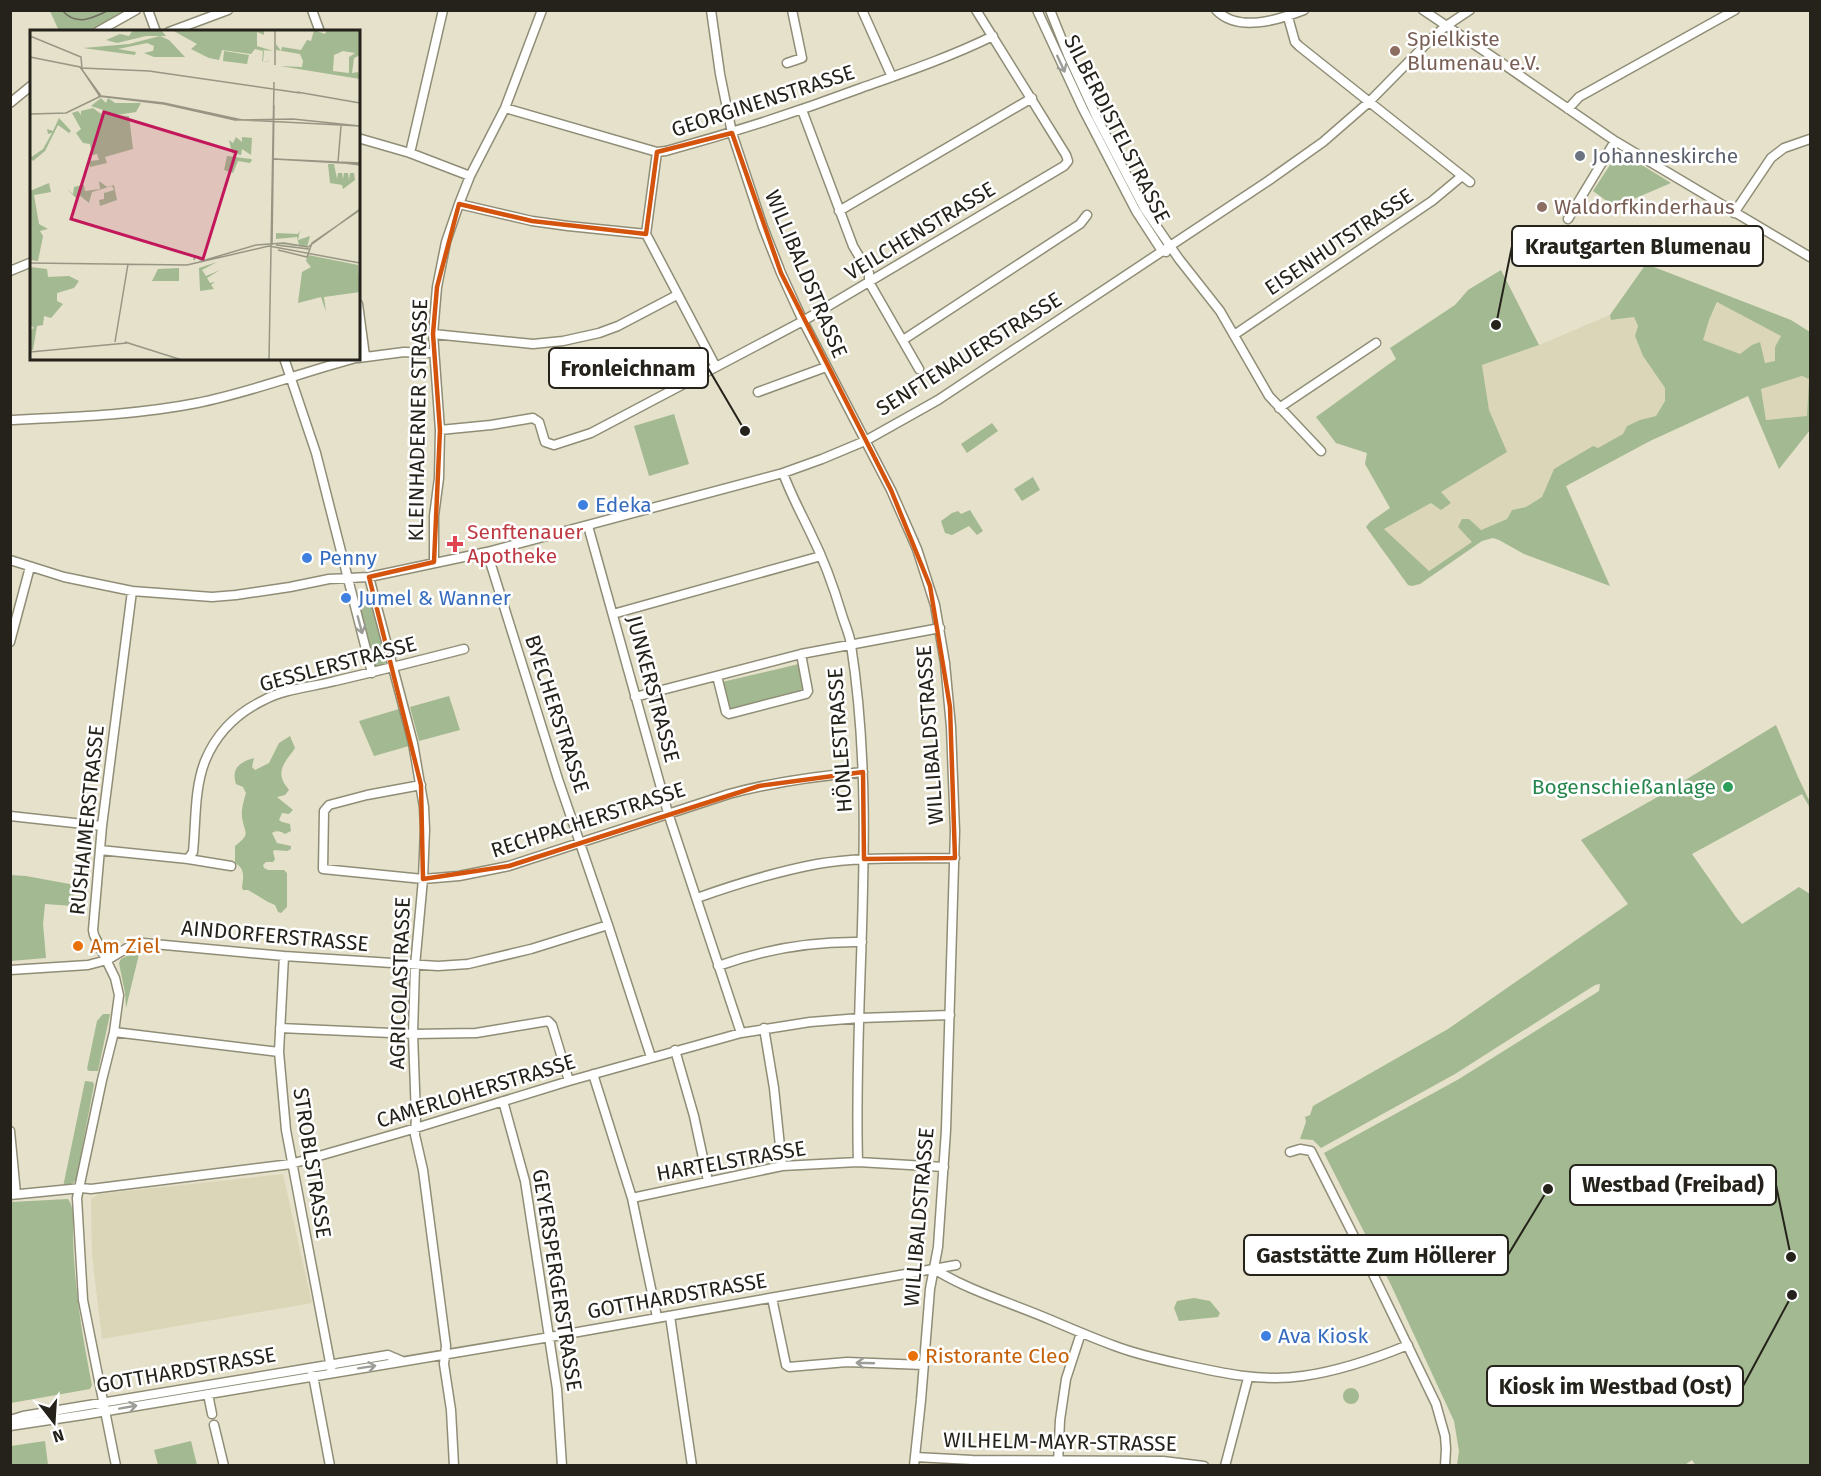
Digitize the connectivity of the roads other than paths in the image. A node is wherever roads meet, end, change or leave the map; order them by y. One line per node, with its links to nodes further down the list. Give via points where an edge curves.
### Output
1 (136, 10): 20 (street)
2 (148, 10): 21 (street)
3 (228, 10): 22 (street)
4 (312, 10): 23 (street)
5 (443, 10): 39 (street)
6 (542, 10): 31 (street, KLEINHADERNER STRASSE)
7 (711, 10): 34 (street, WILLIBALDSTRASSE)
8 (792, 10): 25 (street, via 802,58)
9 (862, 10): 26 (street)
10 (976, 10): 24 (street, VEILCHENSTRASSE)
11 (1037, 10): 49 (street, SILBERDISTELSTRASSE, one-way to 49, via 1136,211)
12 (1050, 10): 49 (street, SILBERDISTELSTRASSE, via 1120,165)
13 (1216, 10): 18 (street, via 1231,20 1246,23)
14 (1304, 10): 18 (street)
15 (1423, 10): 19 (street)
16 (1470, 10): 19 (street, SENFTENAUERSTRASSE)
17 (1735, 10): 33 (street, via 1579,97)
18 (1288, 16): 29 (street, via 1295,42)
19 (1446, 26): 29 (street, SENFTENAUERSTRASSE); 33 (street)
20 (101, 30)
21 (155, 30)
22 (174, 30)
23 (319, 30)
24 (993, 36): 26 (street, GEORGINENSTRASSE); 28 (street, VEILCHENSTRASSE)
25 (788, 63)
26 (892, 77): 32 (street, GEORGINENSTRASSE)
27 (30, 87): 30 (street)
28 (1032, 98): 44 (street); 53 (street, VEILCHENSTRASSE, via 1066,155 1068,161 1064,166)
29 (1369, 102): 41 (street); 49 (street, SENFTENAUERSTRASSE, via 1314,148)
30 (10, 103)
31 (505, 108): 38 (street, GEORGINENSTRASSE); 40 (street, KLEINHADERNER STRASSE)
32 (802, 110): 34 (street, GEORGINENSTRASSE); 44 (street)
33 (1568, 110): 37 (street)
34 (732, 133): 38 (street, GEORGINENSTRASSE); 55 (street, WILLIBALDSTRASSE, via 764,227)
35 (360, 139): 39 (street)
36 (1810, 139): 45 (street, via 1784,148 1771,158)
37 (1615, 141): 45 (street); 47 (street)
38 (657, 152): 48 (street)
39 (410, 153): 40 (street)
40 (470, 176): 43 (street, KLEINHADERNER STRASSE)
41 (1462, 176): 42 (street); 57 (street, EISENHUTSTRASSE, via 1432,201)
42 (1470, 182)
43 (459, 204): 48 (street, via 550,224); 56 (street, KLEINHADERNER STRASSE, via 446,242)
44 (839, 211): 53 (street, via 869,273)
45 (1734, 213): 50 (street)
46 (1087, 215): 58 (street, via 1080,224)
47 (1568, 219)
48 (646, 234): 54 (street)
49 (1168, 250): 57 (street, SILBERDISTELSTRASSE, via 1220,311); 72 (street, SENFTENAUERSTRASSE, via 938,400)
50 (1810, 257)
51 (30, 263): 52 (street)
52 (10, 271)
53 (869, 282): 55 (street, VEILCHENSTRASSE); 58 (street)
54 (677, 295): 56 (street, via 618,326 563,341 532,344); 64 (street)
55 (803, 321): 64 (street, VEILCHENSTRASSE); 65 (street, WILLIBALDSTRASSE)
56 (433, 334): 60 (street, KLEINHADERNER STRASSE)
57 (1234, 335): 69 (street, SILBERDISTELSTRASSE, via 1254,374)
58 (903, 340): 66 (street)
59 (1376, 343): 69 (street)
60 (434, 353): 61 (street, via 404,352); 71 (street, KLEINHADERNER STRASSE)
61 (360, 358)
62 (285, 360): 67 (street)
63 (353, 360): 67 (street)
64 (716, 367): 71 (street, VEILCHENSTRASSE, via 591,433 554,445 545,442 539,422 533,418)
65 (826, 367): 68 (street); 72 (street, WILLIBALDSTRASSE)
66 (919, 369)
67 (291, 378): 70 (street, via 242,393 160,409); 81 (street, via 316,453)
68 (758, 392)
69 (1279, 408): 73 (street, SILBERDISTELSTRASSE)
70 (10, 420)
71 (440, 430): 79 (street, KLEINHADERNER STRASSE)
72 (865, 441): 74 (street, SENFTENAUERSTRASSE); 85 (street, WILLIBALDSTRASSE, via 917,549)
73 (1321, 451)
74 (783, 473): 75 (street, SENFTENAUERSTRASSE); 77 (street, HÖNLESTRASSE)
75 (588, 526): 76 (street, SENFTENAUERSTRASSE); 84 (street, JUNKERSTRASSE)
76 (488, 552): 79 (street, SENFTENAUERSTRASSE); 99 (street, BYECHERSTRASSE)
77 (821, 556): 84 (street); 87 (street, HÖNLESTRASSE)
78 (10, 560): 80 (street)
79 (434, 562): 82 (street, SENFTENAUERSTRASSE)
80 (30, 567): 83 (street); 86 (street)
81 (347, 577): 82 (street, SENFTENAUERSTRASSE); 83 (street, via 212,597); 91 (street, one-way to 91)
82 (369, 577): 90 (street, AGRICOLASTRASSE)
83 (132, 591): 98 (street, RUSHAIMERSTRASSE)
84 (614, 614): 93 (street, JUNKERSTRASSE)
85 (939, 628): 87 (street); 101 (street, WILLIBALDSTRASSE, via 951,727)
86 (10, 642)
87 (851, 644): 89 (street); 94 (street, HÖNLESTRASSE)
88 (464, 649): 90 (street, GESSLERSTRASSE)
89 (801, 654): 92 (street); 92 (street, via 806,694 729,714)
90 (394, 668): 91 (street, GESSLERSTRASSE); 95 (street, AGRICOLASTRASSE)
91 (372, 673): 102 (street, GESSLERSTRASSE, via 266,699 230,723 205,761 199,781 193,852)
92 (717, 676): 93 (street)
93 (635, 697): 96 (street, JUNKERSTRASSE)
94 (863, 772): 96 (street, RECHPACHERSTRASSE, via 759,786); 103 (street, HÖNLESTRASSE)
95 (421, 785): 105 (street, AGRICOLASTRASSE, via 425,829); 105 (street, RECHPACHERSTRASSE, via 329,805 324,811 323,869)
96 (668, 813): 99 (street, RECHPACHERSTRASSE); 106 (street, JUNKERSTRASSE)
97 (10, 816): 98 (street)
98 (102, 826): 100 (street, RUSHAIMERSTRASSE)
99 (580, 844): 105 (street, RECHPACHERSTRASSE, via 509,866); 107 (street, BYECHERSTRASSE)
100 (100, 850): 102 (street); 110 (street, RUSHAIMERSTRASSE, via 93,930)
101 (954, 858): 103 (street); 114 (street, WILLIBALDSTRASSE)
102 (188, 859): 104 (street)
103 (864, 859): 106 (street, via 788,870); 108 (street, HÖNLESTRASSE)
104 (231, 866)
105 (423, 879): 111 (street, AGRICOLASTRASSE)
106 (697, 898): 112 (street, JUNKERSTRASSE)
107 (608, 925): 111 (street, AINDORFERSTRASSE, via 468,964); 123 (street, BYECHERSTRASSE)
108 (862, 942): 112 (street, via 787,948); 115 (street, HÖNLESTRASSE)
109 (284, 956): 110 (street, AINDORFERSTRASSE, via 143,943); 111 (street, AINDORFERSTRASSE); 116 (street, STROBLSTRASSE)
110 (107, 960): 113 (street, AINDORFERSTRASSE, via 88,965); 118 (street, RUSHAIMERSTRASSE, via 119,995)
111 (416, 966): 120 (street, AGRICOLASTRASSE)
112 (718, 966): 119 (street, JUNKERSTRASSE)
113 (10, 970)
114 (950, 1015): 115 (street, CAMERLOHERSTRASSE); 133 (street, WILLIBALDSTRASSE)
115 (860, 1018): 117 (street, CAMERLOHERSTRASSE); 130 (street, HÖNLESTRASSE)
116 (280, 1028): 120 (street); 122 (street, STROBLSTRASSE)
117 (764, 1028): 119 (street, CAMERLOHERSTRASSE); 132 (street)
118 (114, 1032): 122 (street); 135 (street, RUSHAIMERSTRASSE)
119 (741, 1033): 121 (street, CAMERLOHERSTRASSE)
120 (413, 1034): 125 (street, via 476,1033 548,1021); 127 (street, AGRICOLASTRASSE)
121 (675, 1050): 123 (street, CAMERLOHERSTRASSE); 134 (street)
122 (279, 1052): 131 (street, STROBLSTRASSE)
123 (651, 1057): 124 (street, CAMERLOHERSTRASSE)
124 (593, 1074): 125 (street, CAMERLOHERSTRASSE); 137 (street)
125 (569, 1081): 126 (street, CAMERLOHERSTRASSE)
126 (503, 1101): 127 (street, CAMERLOHERSTRASSE); 144 (street, GEYERSPERGERSTRASSE, via 525,1181)
127 (415, 1128): 131 (street, CAMERLOHERSTRASSE); 146 (street, AGRICOLASTRASSE)
128 (10, 1131): 136 (street)
129 (1290, 1152): 145 (street, via 1311,1151)
130 (858, 1162): 132 (street, HARTELSTRASSE); 133 (street, HARTELSTRASSE)
131 (291, 1164): 135 (street, CAMERLOHERSTRASSE); 148 (street, STROBLSTRASSE)
132 (782, 1166): 134 (street, HARTELSTRASSE)
133 (944, 1167): 139 (street, WILLIBALDSTRASSE)
134 (708, 1181): 137 (street, HARTELSTRASSE)
135 (81, 1188): 136 (street, CAMERLOHERSTRASSE); 152 (street, RUSHAIMERSTRASSE, via 78,1198 83,1299)
136 (13, 1194)
137 (632, 1198): 142 (street)
138 (956, 1265): 139 (street, GOTTHARDSTRASSE)
139 (934, 1269): 140 (street, GOTTHARDSTRASSE); 143 (street, via 969,1289); 147 (street, WILLIBALDSTRASSE)
140 (772, 1298): 141 (street, GOTTHARDSTRASSE); 147 (street, one-way to 140, via 847,1362 789,1368)
141 (670, 1316): 142 (street, GOTTHARDSTRASSE); 164 (street)
142 (657, 1317): 144 (street, GOTTHARDSTRASSE)
143 (1080, 1333): 150 (street, via 1134,1353); 158 (street, via 1066,1379)
144 (550, 1337): 146 (street, GOTTHARDSTRASSE); 163 (street, GEYERSPERGERSTRASSE)
145 (1407, 1345): 150 (street, via 1320,1373); 167 (street, via 1442,1422)
146 (445, 1354): 148 (street, GOTTHARDSTRASSE); 162 (street, AGRICOLASTRASSE)
147 (924, 1365): 157 (street, WILLIBALDSTRASSE)
148 (331, 1368): 149 (street, GOTTHARDSTRASSE)
149 (313, 1371): 151 (street, GOTTHARDSTRASSE); 152 (street, GOTTHARDSTRASSE); 161 (street)
150 (1248, 1378): 166 (street)
151 (208, 1394): 152 (street, GOTTHARDSTRASSE, one-way to 151); 153 (street)
152 (103, 1407): 154 (street, GOTTHARDSTRASSE); 156 (street, GOTTHARDSTRASSE); 159 (street, RUSHAIMERSTRASSE)
153 (212, 1414)
154 (10, 1420)
155 (214, 1425): 160 (street)
156 (10, 1426)
157 (914, 1461): 158 (street, WILHELM-MAYR-STRASSE)
158 (1058, 1463): 165 (street, WILHELM-MAYR-STRASSE, via 1163,1461)
159 (116, 1466)
160 (224, 1466)
161 (330, 1466)
162 (454, 1466)
163 (562, 1466)
164 (692, 1466)
165 (1204, 1466)
166 (1225, 1466)
167 (1444, 1466)

